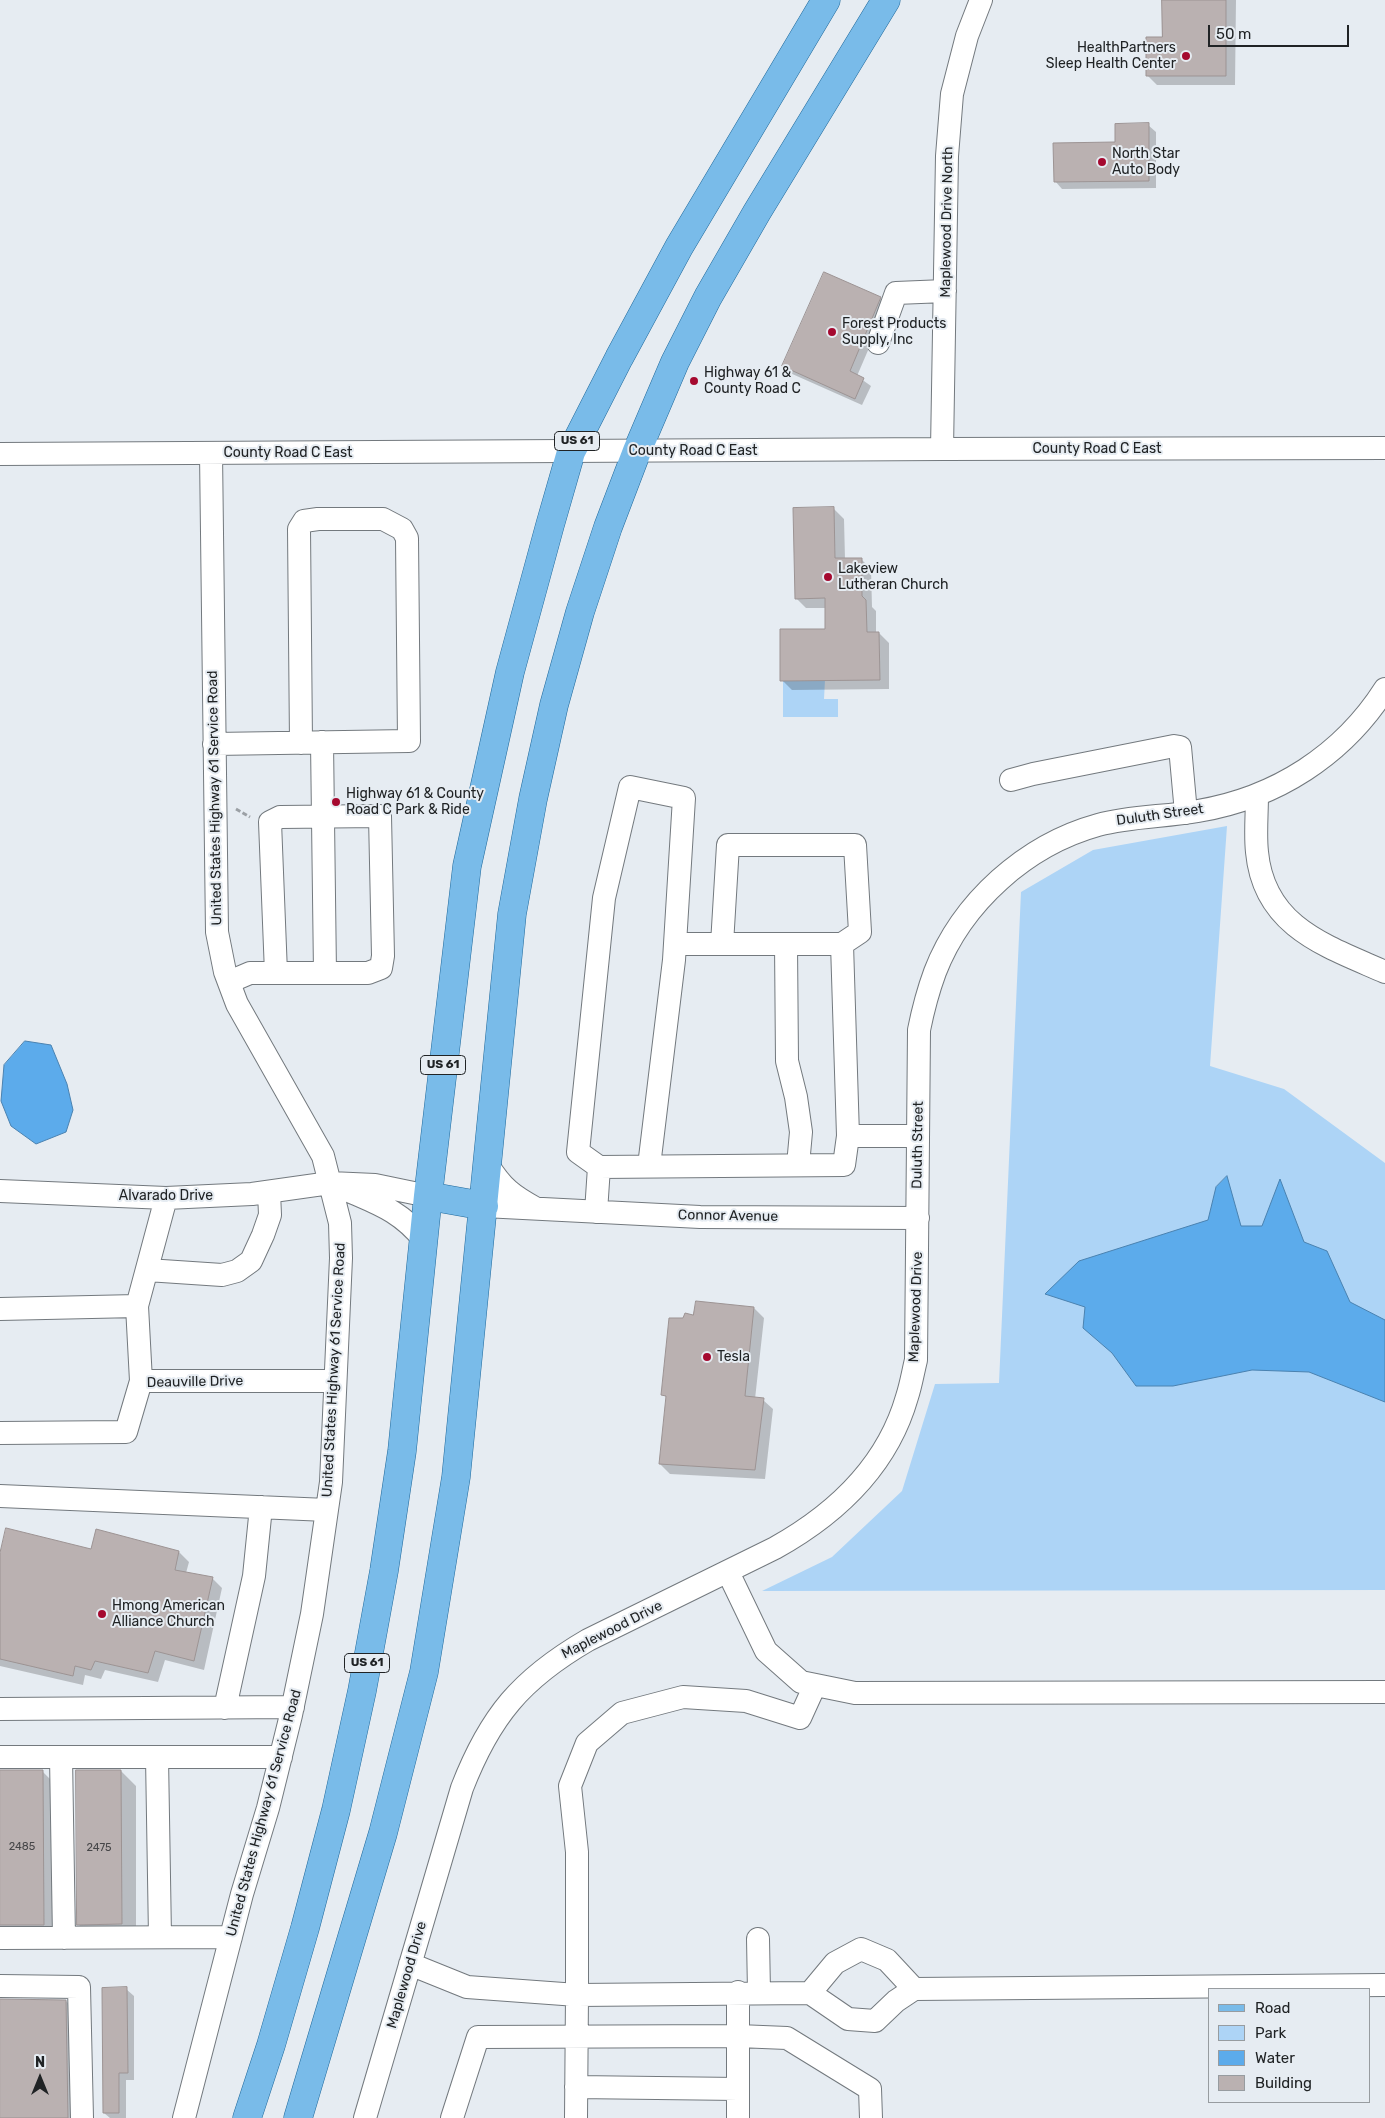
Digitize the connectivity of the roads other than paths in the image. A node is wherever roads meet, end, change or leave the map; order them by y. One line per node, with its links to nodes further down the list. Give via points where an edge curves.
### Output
1 (826, 0): 9 (main road, US 61, via 679,246)
2 (886, 0): 8 (main road, via 708,297 675,362)
3 (980, 0): 4 (street, Maplewood Drive North, via 952,94 947,156)
4 (945, 291): 5 (street, via 896,294); 6 (street, Maplewood Drive North)
5 (878, 343)
6 (942, 448): 7 (street, County Road C East); 8 (street, County Road C East)
7 (1385, 448)
8 (637, 451): 9 (street, County Road C East); 29 (main road, via 580,612 554,705 533,799 512,914)
9 (571, 452): 10 (street, County Road C East); 36 (main road, US 61, via 510,672 467,866)
10 (211, 453): 11 (street, County Road C East); 14 (street, United States Highway 61 Service Road)
11 (0, 454)
12 (1385, 689): 16 (street, Duluth Street, via 1373,708 1325,757 1290,780)
13 (311, 743): 13 (street, via 298,529 304,521 318,519 383,519 402,529 407,538 409,742); 14 (street); 18 (street)
14 (214, 744): 26 (street, United States Highway 61 Service Road, via 216,913)
15 (1012, 780): 17 (street, via 1180,747)
16 (1257, 795): 17 (street, Duluth Street); 23 (street, via 1257,853 1270,898 1301,932)
17 (1186, 812): 28 (street, Duluth Street, via 1130,817 1067,836 1008,872 970,911 936,970 925,1003 919,1030)
18 (324, 816): 24 (street, via 280,817 270,822); 25 (street); 25 (street, via 380,816 382,956 381,968 368,973)
19 (675, 944): 20 (street); 31 (street, via 684,798 630,787 604,898 578,1152); 32 (street)
20 (722, 944): 21 (street); 22 (street, via 728,845 855,844 860,932)
21 (786, 944): 22 (street); 30 (street, via 787,1061 801,1132)
22 (842, 944): 27 (street)
23 (1385, 972)
24 (276, 973): 25 (street); 26 (street, via 250,973)
25 (325, 973)
26 (229, 982): 33 (street, United States Highway 61 Service Road, via 252,1035 316,1142)
27 (848, 1136): 28 (street); 30 (street, via 844,1165)
28 (918, 1136): 41 (street, Duluth Street)
29 (488, 1165): 38 (main road); 39 (street, Connor Avenue, via 498,1182)
30 (798, 1165): 32 (street)
31 (599, 1166): 32 (street); 40 (street)
32 (649, 1166)
33 (330, 1183): 35 (street, Alvarado Drive); 36 (street, Alvarado Drive, via 375,1185); 42 (street, via 394,1212 410,1223); 47 (street, United States Highway 61 Service Road, via 340,1223 341,1258)
34 (0, 1191): 37 (street, Alvarado Drive)
35 (269, 1192): 37 (street, Alvarado Drive); 43 (street, via 270,1215 251,1260 237,1270 222,1275)
36 (428, 1196): 38 (main road, Connor Avenue); 42 (main road, US 61)
37 (166, 1198): 43 (street)
38 (484, 1206): 39 (street, Connor Avenue); 81 (main road, via 456,1477 424,1672 383,1832)
39 (538, 1210): 40 (street, Connor Avenue)
40 (596, 1212): 41 (street, Connor Avenue, via 700,1217)
41 (918, 1218): 52 (street, Maplewood Drive, via 916,1360 895,1430 878,1460 832,1511 805,1532)
42 (424, 1240): 80 (main road, US 61, via 402,1451 362,1691 336,1810 305,1928)
43 (147, 1270): 44 (street)
44 (137, 1306): 45 (street); 46 (street)
45 (0, 1309)
46 (142, 1381): 47 (street, Deauville Drive); 48 (street, Deauville Drive, via 126,1432)
47 (335, 1381): 51 (street, United States Highway 61 Service Road)
48 (0, 1433)
49 (0, 1496): 50 (street)
50 (261, 1507): 51 (street); 56 (street, via 254,1576)
51 (327, 1510): 55 (street, United States Highway 61 Service Road, via 312,1614)
52 (728, 1572): 53 (street, via 766,1651 801,1682); 67 (street, Maplewood Drive, via 565,1653 531,1678 512,1698 491,1725 474,1756)
53 (815, 1685): 54 (street, via 855,1694); 73 (street, via 800,1718 746,1701 683,1697 622,1714 587,1743 570,1786 577,1852)
54 (1385, 1692)
55 (293, 1707): 56 (street); 61 (street, United States Highway 61 Service Road)
56 (225, 1708): 57 (street)
57 (0, 1709)
58 (0, 1757): 59 (street)
59 (62, 1757): 60 (street); 65 (street)
60 (157, 1757): 61 (street); 62 (street)
61 (281, 1757): 63 (street, United States Highway 61 Service Road)
62 (160, 1937): 63 (street); 65 (street)
63 (231, 1937): 79 (street, United States Highway 61 Service Road)
64 (0, 1938): 65 (street)
65 (64, 1938)
66 (758, 1939): 71 (street)
67 (410, 1964): 73 (street, via 467,1987); 82 (street, Maplewood Drive)
68 (1385, 1985): 70 (street)
69 (0, 1986): 78 (street, via 78,1987)
70 (914, 1989): 72 (street, via 875,2021 848,2019); 72 (street, via 887,1960 861,1949 835,1962)
71 (749, 1992): 72 (street); 73 (street); 74 (street)
72 (810, 1993)
73 (577, 1995): 75 (street)
74 (738, 2036): 75 (street); 77 (street); 86 (street, via 787,2038 870,2089)
75 (577, 2037): 76 (street); 83 (street, via 478,2037)
76 (576, 2087): 77 (street); 84 (street)
77 (738, 2089): 85 (street)
78 (82, 2118)
79 (184, 2118)
80 (247, 2118)
81 (298, 2118)
82 (365, 2118)
83 (452, 2118)
84 (576, 2118)
85 (738, 2118)
86 (871, 2118)

